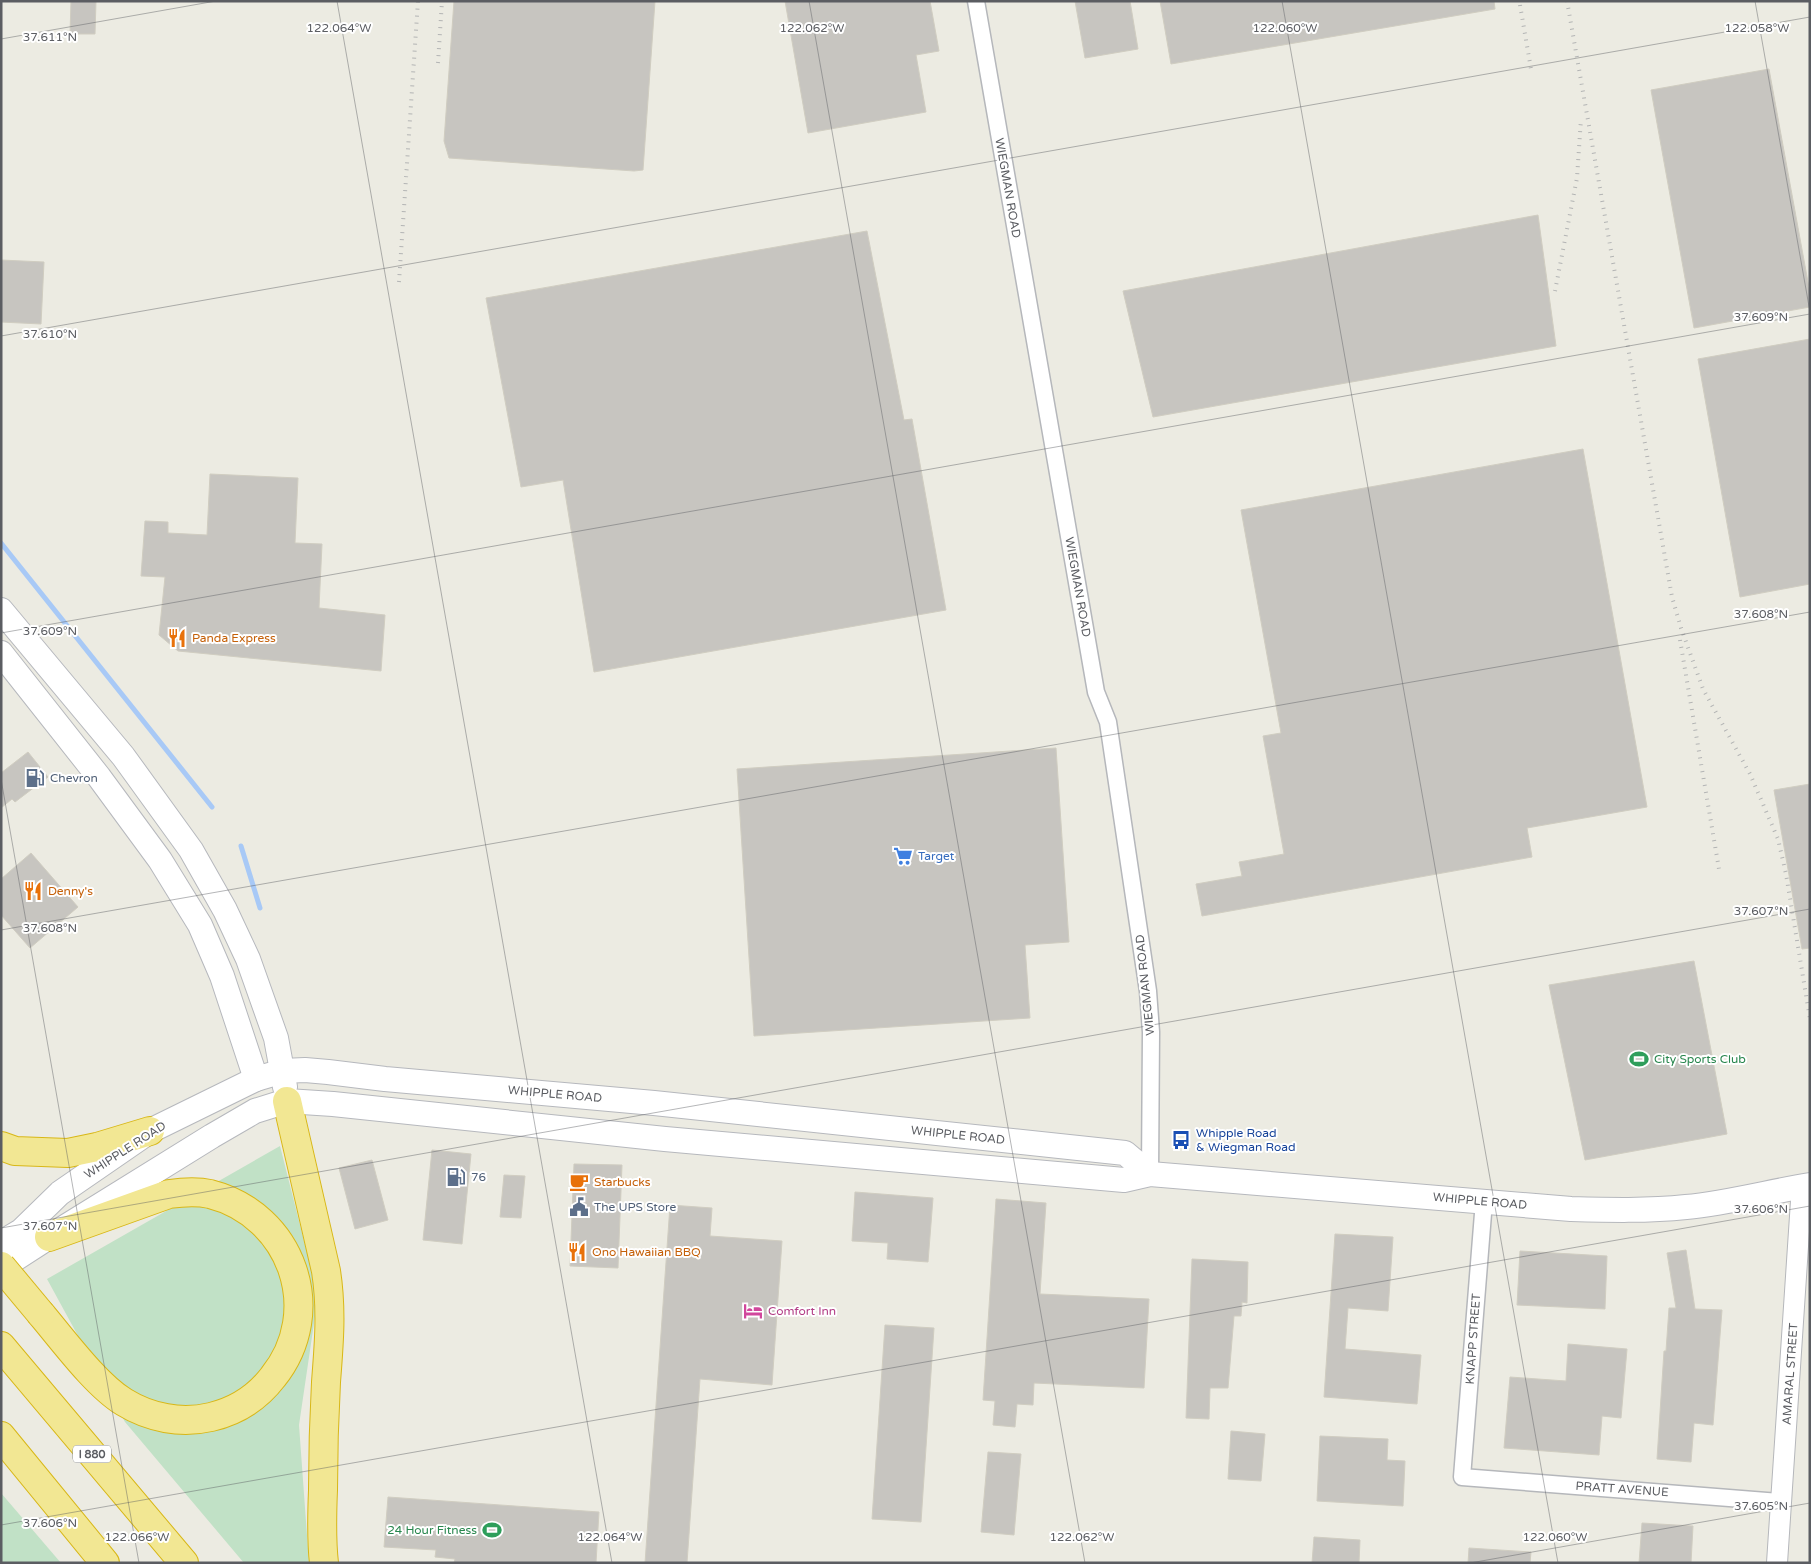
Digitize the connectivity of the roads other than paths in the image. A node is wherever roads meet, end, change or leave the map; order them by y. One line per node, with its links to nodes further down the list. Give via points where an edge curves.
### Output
1 (976, 1): 9 (street, WIEGMAN ROAD, via 1094,682 1108,722 1148,991 1152,1032)
2 (1, 610): 4 (main road, via 123,756 191,850 248,959 276,1038)
3 (1, 653): 5 (main road, via 99,776 160,860 195,917 222,976)
4 (283, 1071): 5 (main road, WHIPPLE ROAD); 6 (main road); 9 (main road, WHIPPLE ROAD, via 305,1070 654,1103 1125,1153)
5 (256, 1079): 6 (main road); 7 (main road, WHIPPLE ROAD)
6 (287, 1101): 9 (main road, WHIPPLE ROAD, via 1124,1180); 12 (main road, WHIPPLE ROAD, via 256,1111 212,1136); 21 (highway, via 330,1296 322,1490)
7 (150, 1131): 8 (highway, via 97,1148 68,1153 15,1152); 13 (main road, WHIPPLE ROAD, via 60,1193 21,1231)
8 (1, 1146)
9 (1150, 1174): 11 (main road, WHIPPLE ROAD)
10 (1806, 1185): 11 (main road, WHIPPLE ROAD, via 1686,1207 1629,1210 1571,1209); 18 (street, AMARAL STREET)
11 (1484, 1201): 17 (street, KNAPP STREET)
12 (49, 1237): 14 (main road, WHIPPLE ROAD); 14 (highway, bridge, via 169,1194 209,1194 248,1210 276,1237 294,1272 299,1311 288,1355 281,1368 254,1398 237,1408 201,1419 160,1418 141,1412 106,1388)
13 (1, 1243)
14 (1, 1267)
15 (1, 1346): 20 (highway, I 880)
16 (1, 1436): 19 (highway)
17 (1462, 1477): 18 (street, PRATT AVENUE)
18 (1781, 1502): 22 (street, AMARAL STREET)
19 (105, 1563)
20 (184, 1563)
21 (324, 1563)
22 (1777, 1563)

